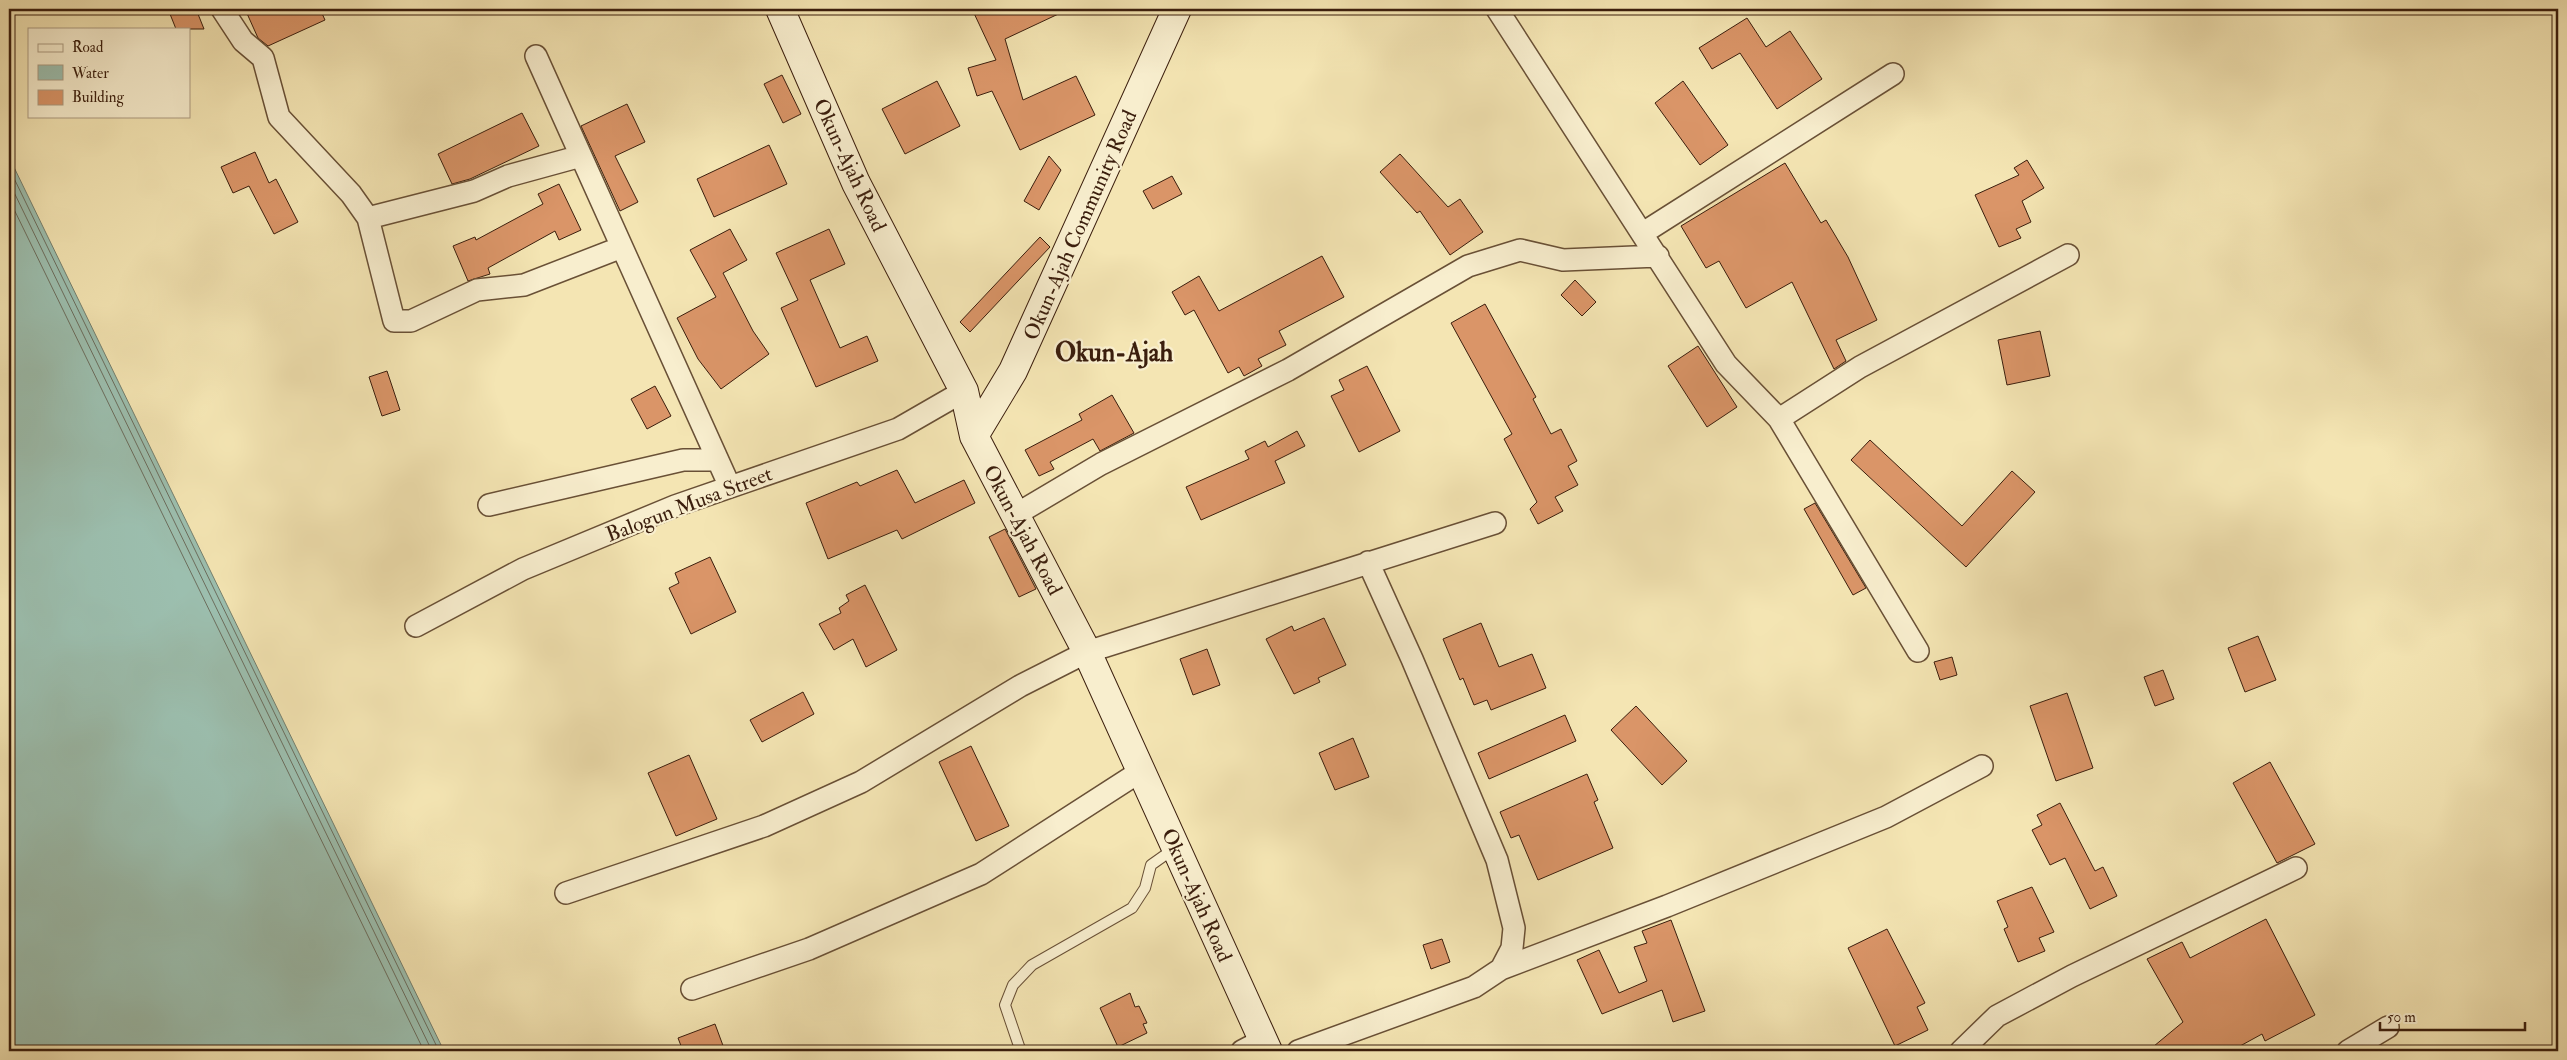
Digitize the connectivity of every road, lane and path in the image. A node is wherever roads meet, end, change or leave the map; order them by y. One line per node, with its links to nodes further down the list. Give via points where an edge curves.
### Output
1 (222, 9): 8 (street, via 243,41 263,58 279,117 352,194)
2 (780, 9): 14 (street, Okun-Ajah Road, via 856,183)
3 (1177, 9): 13 (street, Okun-Ajah Community Road)
4 (1497, 9): 9 (street)
5 (536, 56): 7 (street)
6 (1894, 74): 9 (street)
7 (581, 156): 8 (street, via 508,176 474,190); 10 (street)
8 (368, 218): 10 (street, via 394,321 411,321 477,290 524,285)
9 (1643, 233): 12 (street)
10 (622, 247): 17 (street)
11 (2068, 255): 15 (street, via 1860,367)
12 (1658, 256): 15 (street, via 1726,364); 20 (street, via 1563,260 1520,250 1468,266 1288,370 1101,464)
13 (1013, 371): 14 (street); 16 (street, Okun-Ajah Community Road)
14 (964, 390): 16 (street, Okun-Ajah Road); 18 (street, Balogun Musa Street, via 898,429)
15 (1778, 419): 24 (street)
16 (974, 436): 20 (street, Okun-Ajah Road)
17 (717, 460): 18 (street); 19 (street, via 682,460)
18 (730, 487): 23 (street, Balogun Musa Street, via 675,506 523,569)
19 (489, 505)
20 (1015, 515): 25 (street, Okun-Ajah Road)
21 (1495, 523): 22 (street)
22 (1368, 562): 25 (street); 31 (street, via 1497,860 1514,928 1512,948)
23 (416, 626)
24 (1918, 651)
25 (1087, 652): 27 (street, Okun-Ajah Road); 30 (street, via 1020,686 862,782 764,826)
26 (1982, 766): 31 (street, via 1886,817)
27 (1141, 771): 28 (street, Okun-Ajah Road); 32 (street, via 981,874 809,950)
28 (1176, 848): 34 (street, Okun-Ajah Road); 35 (lane, via 1151,865 1145,888 1132,908 1032,965 1013,985 1005,1005)
29 (2296, 868): 37 (street, via 2072,976 1997,1016)
30 (566, 893)
31 (1501, 969): 36 (street, via 1474,987)
32 (692, 989)
33 (2388, 1027): 38 (street)
34 (1258, 1047)
35 (1020, 1049)
36 (1298, 1051)
37 (1961, 1051)
38 (2348, 1051)

